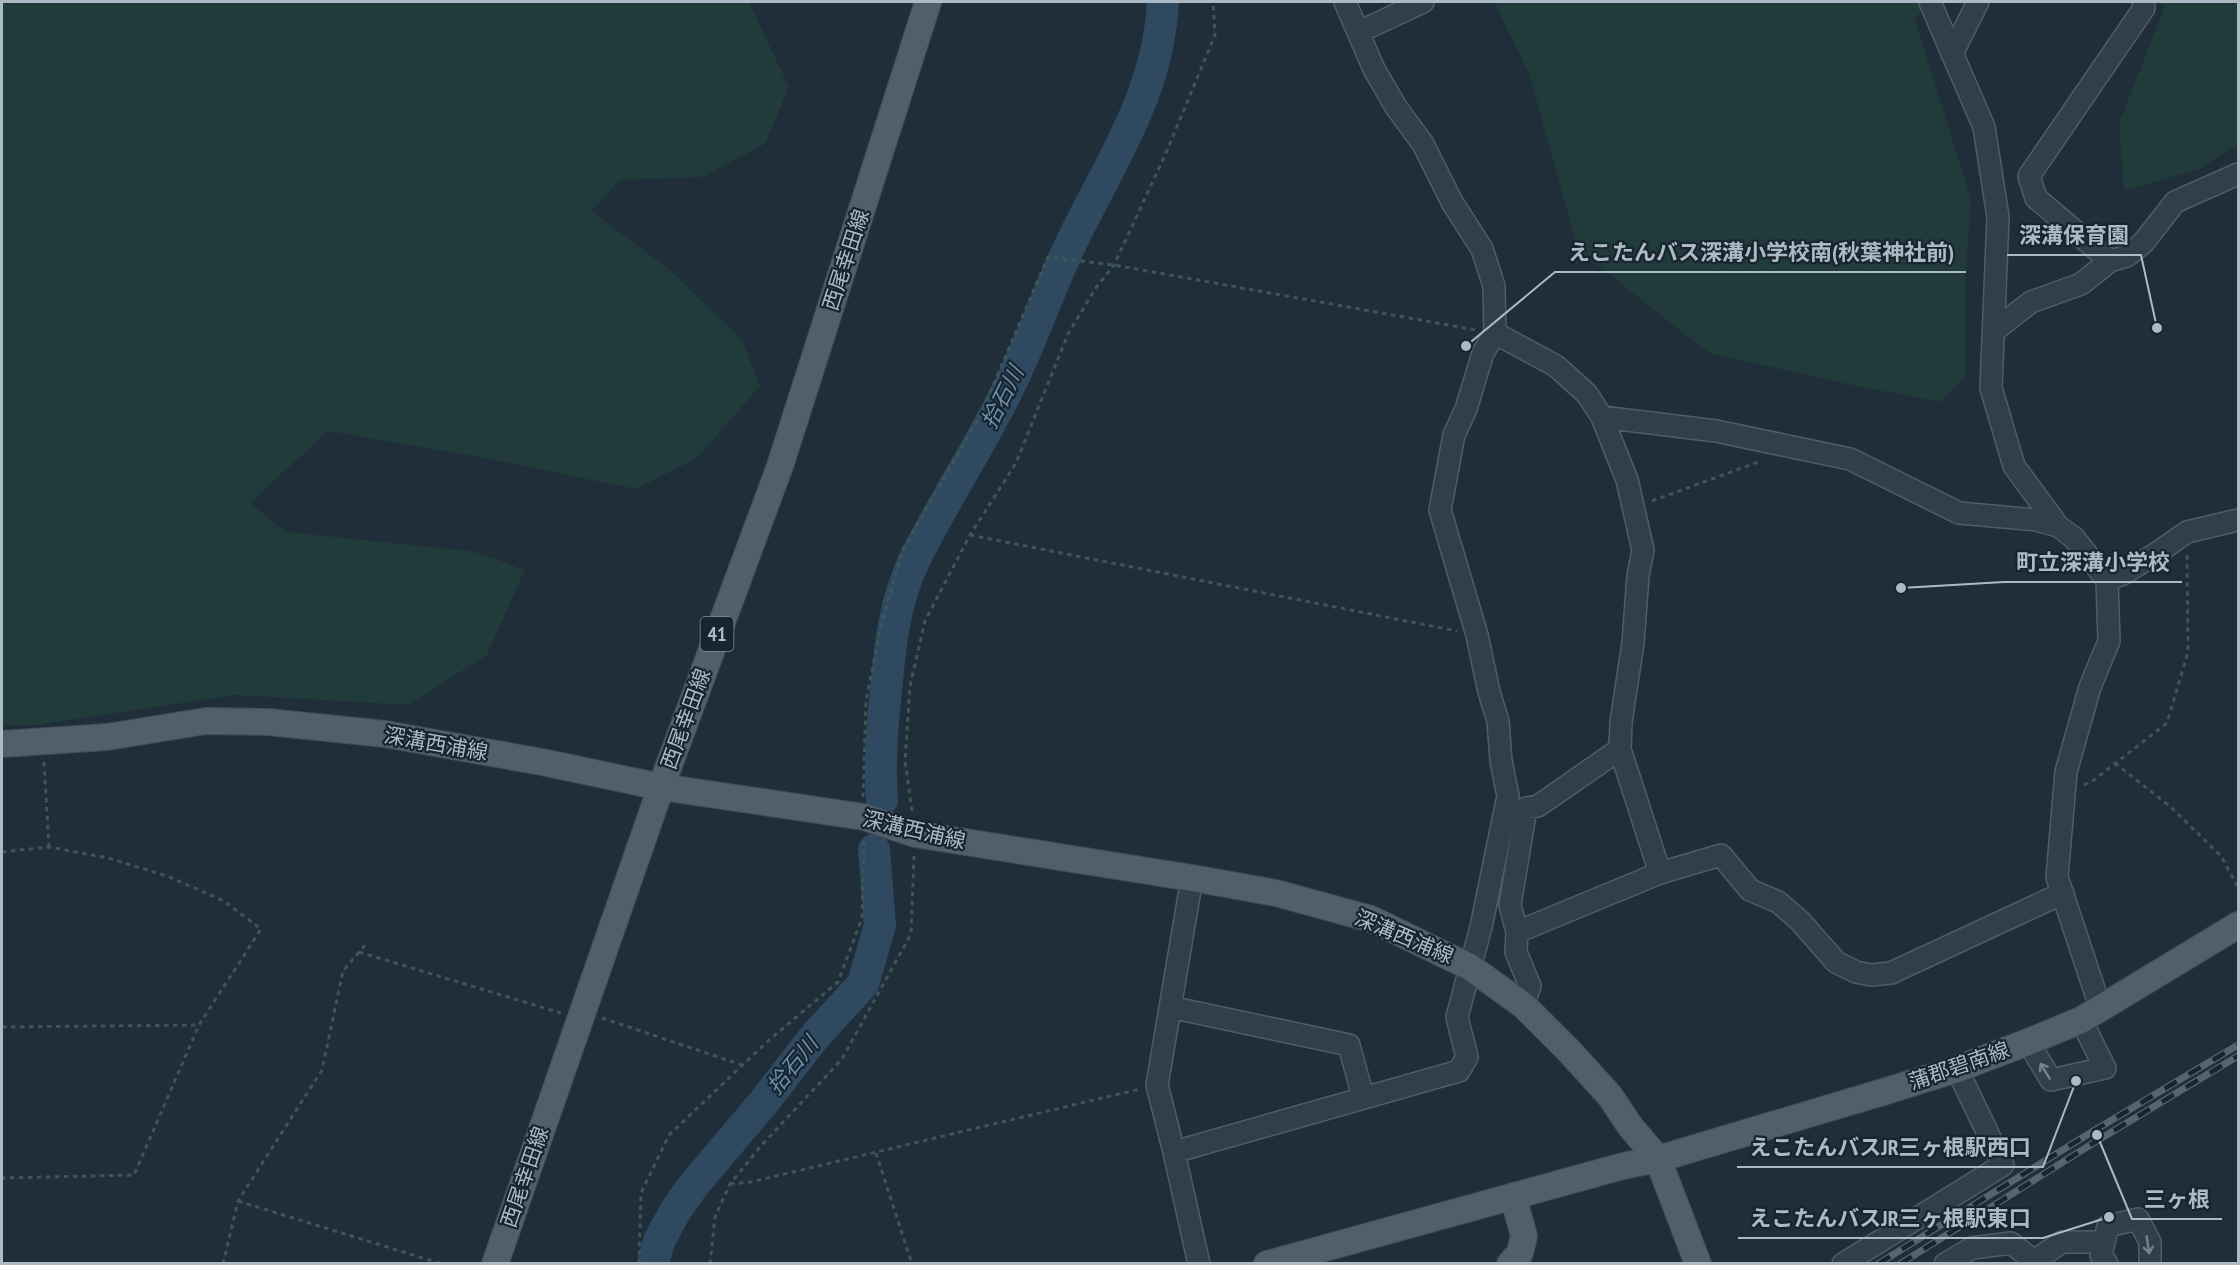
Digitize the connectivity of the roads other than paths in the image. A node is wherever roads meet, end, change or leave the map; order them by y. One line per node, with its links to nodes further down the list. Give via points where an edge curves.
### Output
1 (928, 2): 19 (main road, 西尾幸田線 / 41, via 780,466)
2 (1345, 2): 7 (street)
3 (1422, 2): 7 (street)
4 (1930, 2): 8 (street)
5 (1978, 2): 8 (street)
6 (2143, 2): 10 (street, via 2144,8 2029,176 2036,198)
7 (1359, 32): 12 (street, via 1374,69 1423,144 1482,249 1494,286)
8 (1952, 54): 11 (street, via 1984,127 1998,217)
9 (2238, 174): 10 (street, via 2175,202 2143,243 2127,256)
10 (2110, 261): 11 (street, via 2081,284 2031,302)
11 (1995, 330): 15 (street, via 1991,388 2014,466)
12 (1495, 333): 13 (street, via 1556,366 1587,394); 20 (street, via 1483,353 1454,435 1440,510 1498,721)
13 (1602, 417): 15 (street, via 1716,431 1850,459 1959,513 2036,520); 18 (street, via 1627,480 1643,550)
14 (2238, 520): 16 (street, via 2187,531 2157,554)
15 (2058, 526): 16 (street, via 2074,538)
16 (2107, 580): 24 (street, via 2109,641 2090,687 2066,772 2057,877)
17 (2, 744): 19 (main road, 深溝西浦線, via 106,737 206,721 267,722 385,734)
18 (1620, 749): 21 (street, via 1538,806); 22 (street)
19 (661, 787): 23 (main road, 深溝西浦線, via 864,817 915,834); 39 (main road, 西尾幸田線 / 41)
20 (1508, 796): 21 (street); 27 (street)
21 (1526, 808): 26 (street, via 1510,904)
22 (1660, 873): 24 (street, via 1721,855 1750,890 1778,902 1836,962 1871,975 1891,973); 26 (street)
23 (1192, 878): 27 (main road, 深溝西浦線, via 1276,893 1371,919); 29 (street)
24 (2063, 893): 30 (street)
25 (2238, 925): 30 (main road, 蒲郡碧南線)
26 (1517, 932): 28 (street, via 1516,952 1530,986)
27 (1470, 967): 28 (main road, 深溝西浦線); 33 (street, via 1457,1017 1467,1057 1459,1071)
28 (1523, 1005): 35 (main road, 深溝西浦線, via 1610,1096)
29 (1170, 1007): 33 (street, via 1349,1045); 34 (street, via 1157,1085)
30 (2090, 1013): 31 (main road, 蒲郡碧南線); 31 (street, one-way to 31, via 2106,1068 2051,1080)
31 (2028, 1042): 32 (main road, 蒲郡碧南線)
32 (1957, 1069): 35 (main road, 蒲郡碧南線); 43 (street, via 2003,1165)
33 (1363, 1097): 34 (street)
34 (1174, 1152): 40 (street)
35 (1658, 1159): 36 (main road, 蒲郡碧南線); 38 (main road, 深溝西浦線)
36 (1513, 1196): 41 (main road, 蒲郡碧南線); 42 (main road, via 1524,1236 1520,1253)
37 (2104, 1242): 44 (street, via 2062,1242 2034,1261 2011,1243 1972,1248); 45 (street, via 2101,1255); 46 (street, one-way to 46, via 2108,1226 2138,1220 2150,1242)
38 (1693, 1261)
39 (495, 1263)
40 (1199, 1263)
41 (1267, 1263)
42 (1510, 1263)
43 (1844, 1263)
44 (1945, 1263)
45 (2108, 1263)
46 (2150, 1263)

